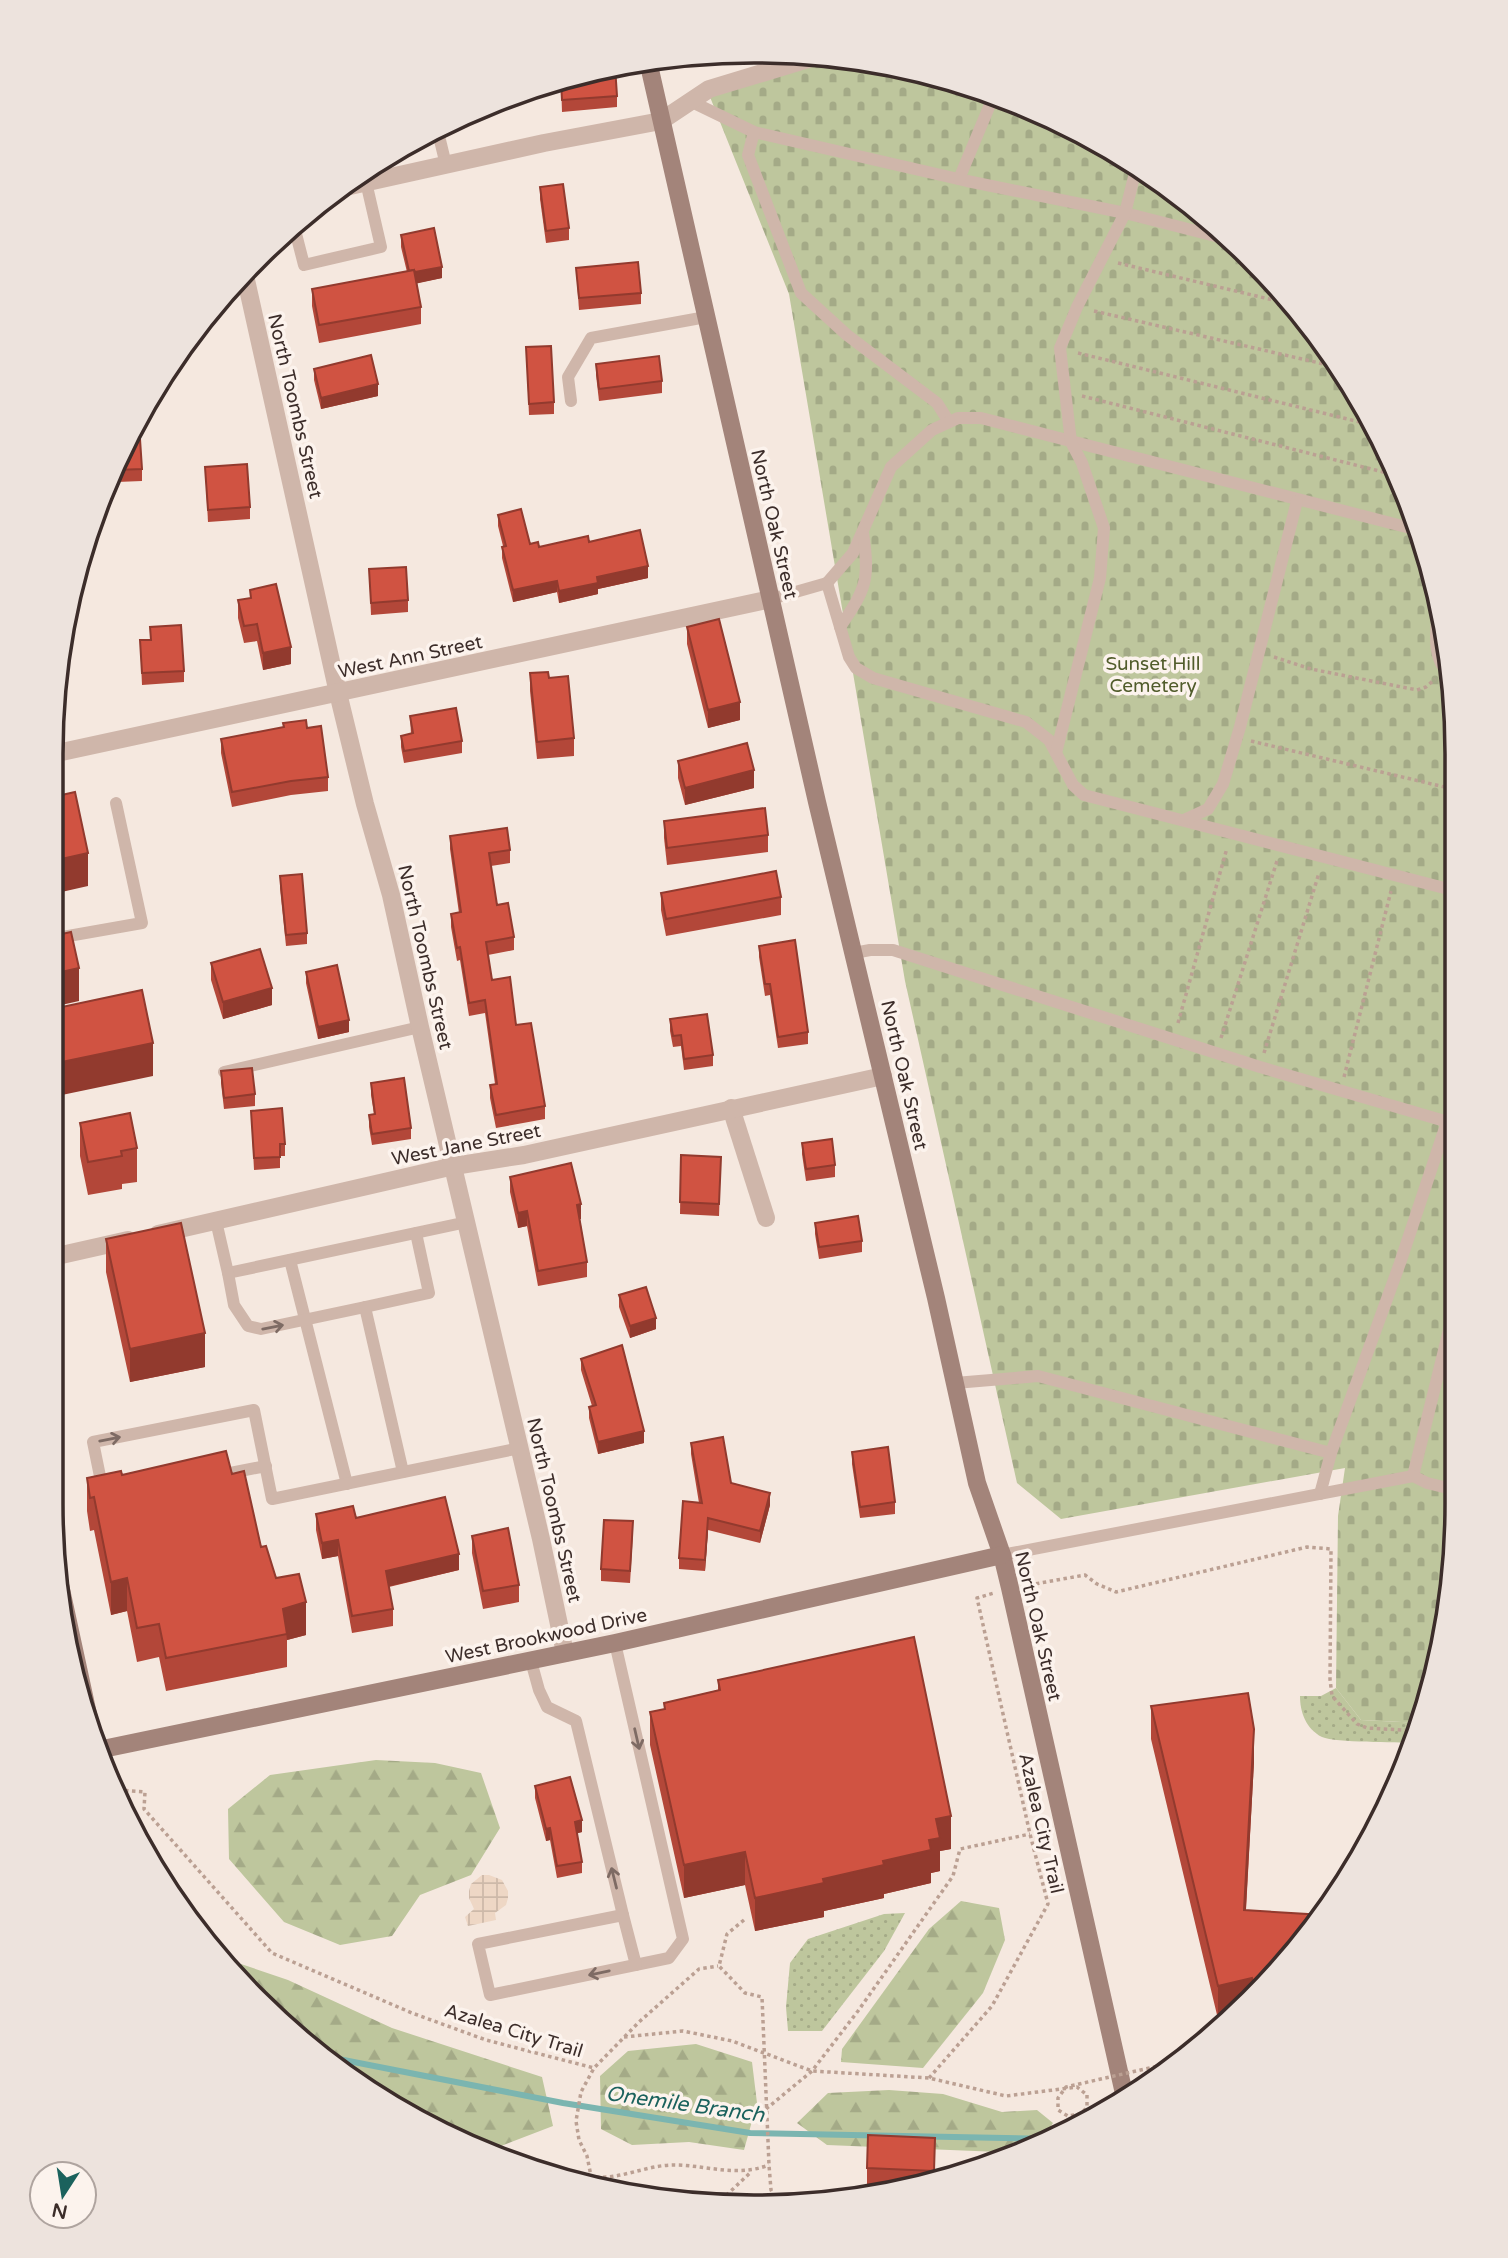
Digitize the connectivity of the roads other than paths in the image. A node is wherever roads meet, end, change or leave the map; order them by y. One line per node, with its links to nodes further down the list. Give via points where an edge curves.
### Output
1 (792, 64): 3 (street, via 709,89)
2 (650, 71): 5 (main road, North Oak Street)
3 (690, 101): 5 (street); 6 (lane)
4 (990, 105): 10 (lane)
5 (661, 121): 8 (street); 16 (main road, North Oak Street)
6 (754, 132): 10 (lane); 18 (lane, via 748,155 801,293 847,335 937,403)
7 (440, 139): 8 (lane)
8 (446, 165): 11 (street)
9 (1134, 177): 12 (lane)
10 (959, 179): 12 (lane)
11 (366, 182): 13 (lane, via 381,247 304,265)
12 (1125, 213): 14 (lane); 19 (lane, via 1060,348)
13 (296, 235)
14 (1211, 235)
15 (247, 284): 26 (street, North Toombs Street)
16 (706, 317): 17 (lane, via 591,338 568,377); 24 (main road, North Oak Street)
17 (571, 401)
18 (950, 422): 19 (lane, via 981,418); 22 (lane, via 932,430 891,467)
19 (1072, 442): 20 (lane); 28 (lane, via 1104,528 1100,578)
20 (1297, 501): 21 (lane); 30 (lane, via 1223,784 1208,809)
21 (1406, 527)
22 (863, 533): 23 (lane, via 853,553); 25 (lane, via 866,582)
23 (827, 583): 24 (lane); 25 (lane)
24 (771, 600): 26 (street, West Ann Street); 33 (main road, North Oak Street)
25 (841, 627): 28 (lane, via 849,657 856,668 873,678 1026,722 1049,740)
26 (338, 693): 27 (street, West Ann Street); 34 (street, North Toombs Street)
27 (63, 752)
28 (1056, 753): 30 (lane, via 1073,785 1084,795)
29 (116, 803): 32 (lane, via 142,923)
30 (1184, 820): 31 (lane)
31 (1445, 888)
32 (63, 938)
33 (854, 953): 36 (main road, North Oak Street); 38 (lane, via 893,950 1260,1068)
34 (420, 1027): 35 (lane); 40 (street, North Toombs Street)
35 (224, 1072)
36 (883, 1076): 37 (street, West Jane Street); 51 (main road, North Oak Street)
37 (731, 1108): 40 (street, West Jane Street, via 524,1155); 41 (street)
38 (1445, 1121)
39 (1445, 1139): 53 (lane)
40 (454, 1166): 42 (street, West Jane Street); 43 (street, North Toombs Street)
41 (766, 1219)
42 (216, 1221): 45 (street, West Jane Street); 47 (lane)
43 (467, 1222): 44 (lane); 52 (street, North Toombs Street)
44 (416, 1233): 46 (lane); 48 (lane, via 429,1293)
45 (63, 1255)
46 (290, 1260): 47 (lane); 49 (lane)
47 (228, 1273): 49 (lane, one-way to 49, via 234,1305 248,1326 261,1329)
48 (365, 1307): 49 (lane); 55 (lane)
49 (305, 1320): 58 (lane)
50 (1445, 1361): 56 (lane)
51 (955, 1383): 53 (lane, via 1038,1376); 62 (main road, North Oak Street, via 977,1483)
52 (520, 1448): 55 (lane); 64 (street, North Toombs Street)
53 (1331, 1453): 60 (lane)
54 (266, 1466): 57 (lane); 58 (lane, via 272,1499); 61 (lane, one-way to 54, via 104,1498 93,1442 254,1410)
55 (403, 1472): 58 (lane)
56 (1413, 1476): 59 (lane); 60 (lane)
57 (198, 1479)
58 (347, 1484)
59 (1445, 1487)
60 (1320, 1494): 62 (lane)
61 (117, 1495)
62 (1002, 1555): 63 (main road, West Brookwood Drive); 69 (main road, North Oak Street)
63 (615, 1643): 64 (main road, West Brookwood Drive); 68 (lane, one-way to 68, via 683,1939 669,1958)
64 (565, 1653): 65 (main road, West Brookwood Drive)
65 (531, 1661): 66 (main road, West Brookwood Drive); 67 (lane, one-way to 65, via 576,1721 547,1707)
66 (108, 1748)
67 (624, 1915): 68 (lane); 68 (lane, one-way to 67, via 490,1995 478,1944)
68 (636, 1965)
69 (1123, 2088)

